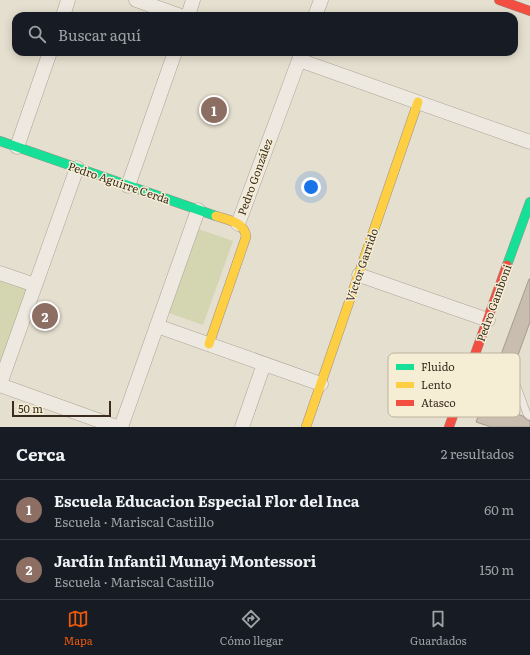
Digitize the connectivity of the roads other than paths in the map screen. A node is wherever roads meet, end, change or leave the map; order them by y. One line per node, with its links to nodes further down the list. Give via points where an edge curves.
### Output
1 (68, 0): 7 (street)
2 (136, 0): 8 (street)
3 (193, 0): 9 (street)
4 (321, 0): 10 (street)
5 (499, 0): 6 (street)
6 (530, 11)
7 (64, 12)
8 (170, 12)
9 (189, 12)
10 (316, 12)
11 (49, 56): 17 (street)
12 (174, 56): 19 (street)
13 (300, 56): 14 (street); 22 (street, Pedro González)
14 (418, 102): 16 (street); 24 (street, Víctor Garrido)
15 (0, 141): 17 (street, Pedro Aguirre Cerda)
16 (530, 142)
17 (17, 147): 18 (street, Pedro Aguirre Cerda)
18 (77, 168): 19 (street, Pedro Aguirre Cerda); 25 (street)
19 (128, 186): 21 (street, Pedro Aguirre Cerda)
20 (530, 202): 26 (street, Pedro Gamboni)
21 (198, 210): 22 (street, Pedro Aguirre Cerda); 27 (street)
22 (238, 224): 28 (street, Pedro González, via 246,233 246,240)
23 (0, 272): 25 (street)
24 (359, 275): 26 (street); 31 (street, Víctor Garrido)
25 (35, 285): 32 (street)
26 (488, 320): 29 (street, Pedro Gamboni)
27 (157, 326): 28 (street); 37 (street)
28 (209, 344): 30 (street)
29 (476, 353)
30 (264, 364): 31 (street); 38 (street)
31 (321, 384): 39 (street, Víctor Garrido)
32 (0, 385): 36 (street)
33 (520, 394): 34 (lane)
34 (530, 416)
35 (453, 417): 40 (street, Pedro Gamboni)
36 (117, 427)
37 (121, 427)
38 (242, 427)
39 (306, 427)
40 (449, 427)

